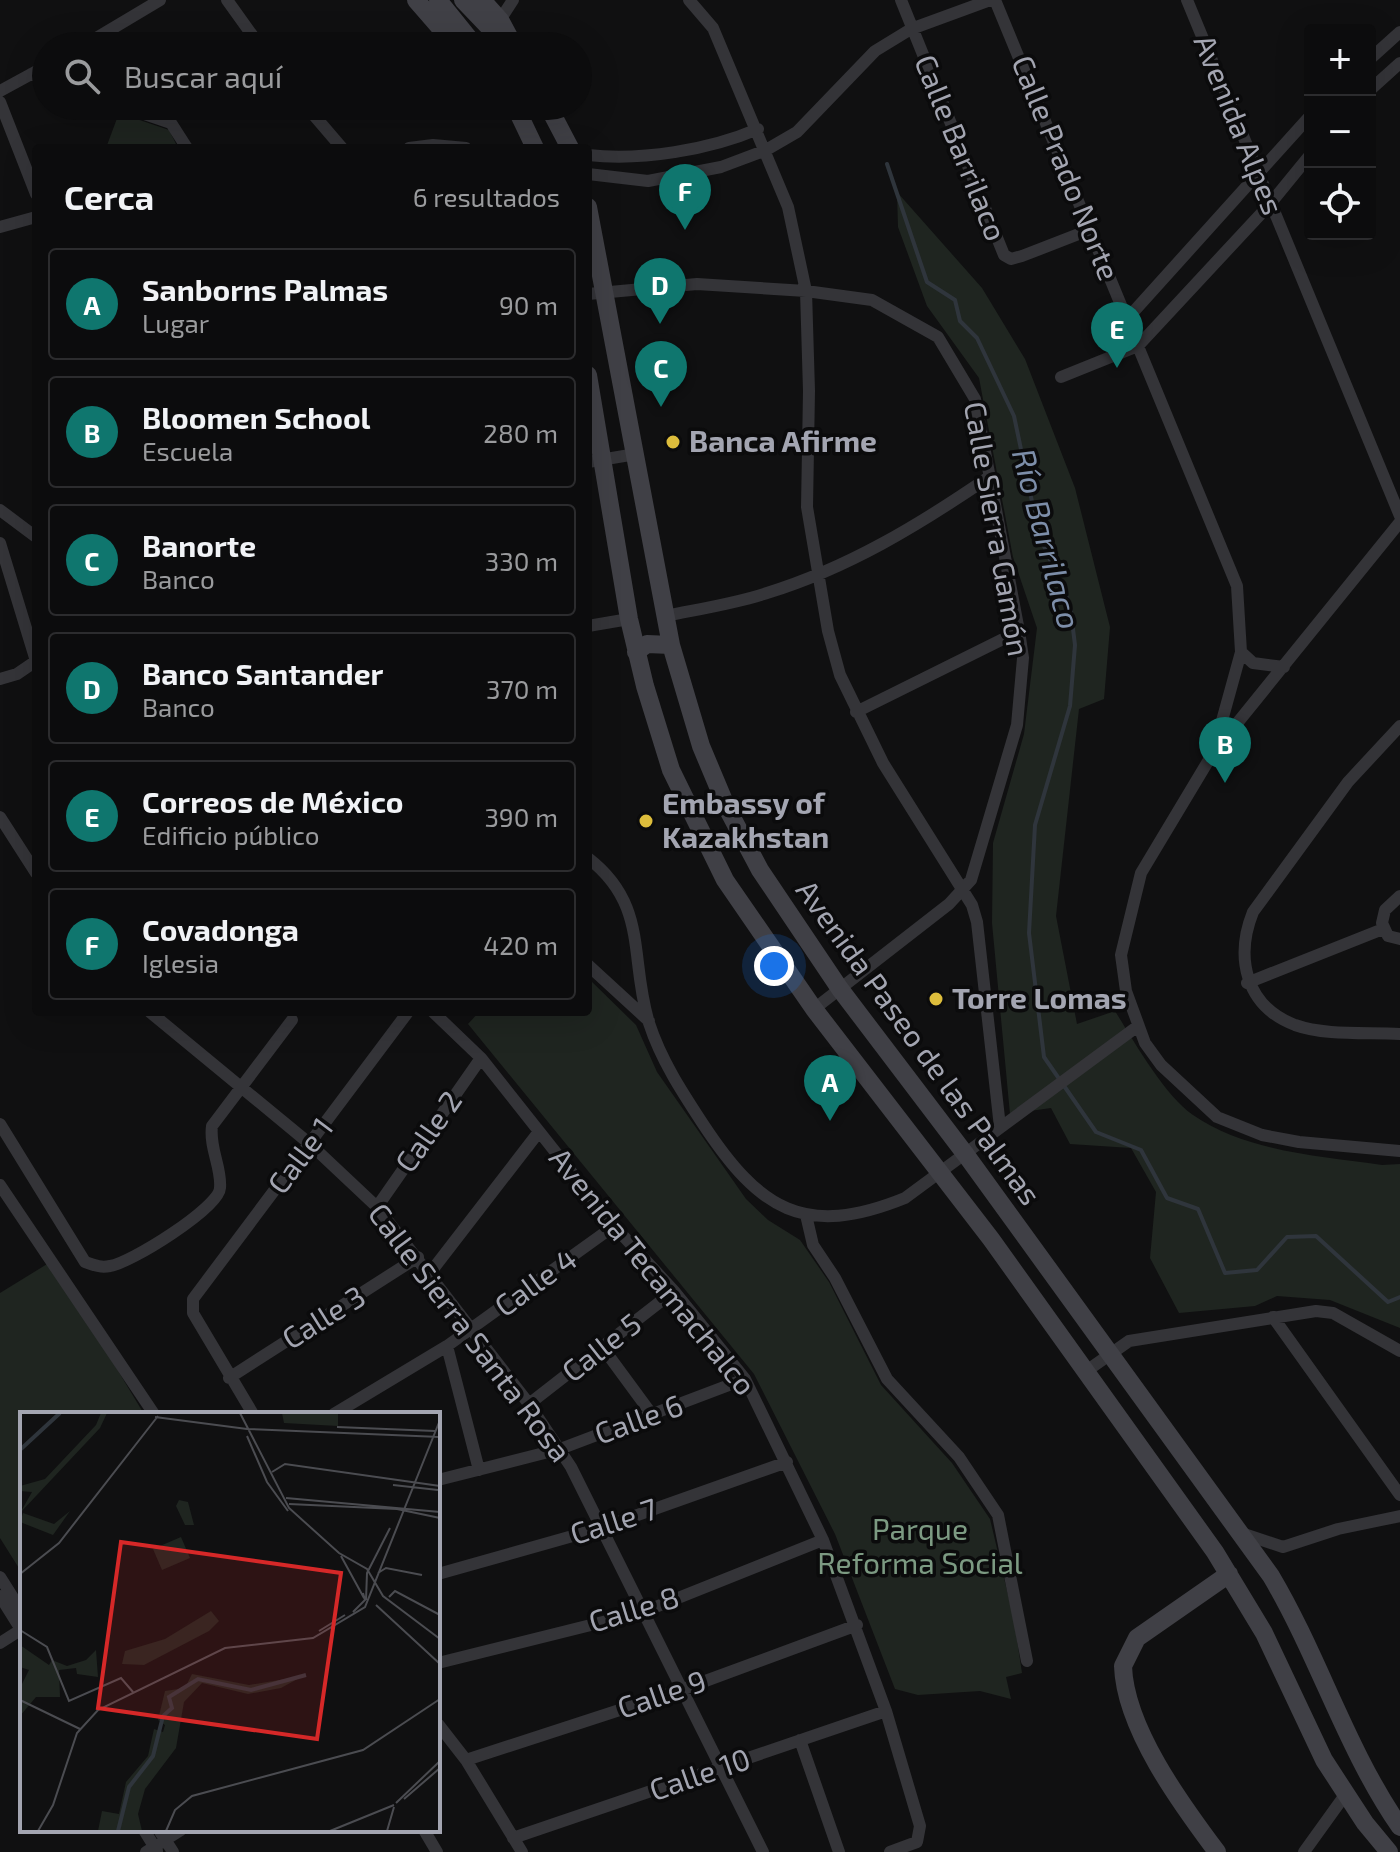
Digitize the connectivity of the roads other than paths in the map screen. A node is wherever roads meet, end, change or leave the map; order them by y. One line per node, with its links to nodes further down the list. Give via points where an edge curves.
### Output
1 (160, 0): 14 (street)
2 (227, 0): 15 (street)
3 (416, 0): 16 (main road)
4 (438, 0): 17 (main road)
5 (463, 0): 18 (main road)
6 (482, 0): 12 (main road)
7 (513, 0): 12 (street)
8 (689, 0): 33 (street, via 713,28)
9 (901, 0): 13 (street, Calle Barrilaco)
10 (992, 0): 13 (street); 48 (street, Calle Prado Norte)
11 (1187, 0): 44 (street, Avenida Alpes)
12 (500, 20): 19 (main road)
13 (911, 29): 39 (street, via 875,51 797,132); 48 (street, Calle Barrilaco, via 1004,255 1022,256)
14 (106, 32)
15 (250, 32)
16 (444, 32)
17 (464, 32)
18 (494, 32)
19 (506, 32)
20 (1400, 32): 21 (street)
21 (1376, 54)
22 (1400, 63): 24 (street)
23 (31, 74): 25 (street)
24 (1376, 85)
25 (0, 91)
26 (0, 102): 42 (street)
27 (162, 120): 34 (street, via 171,123)
28 (318, 120): 35 (street)
29 (515, 120): 36 (main road)
30 (522, 120): 37 (main road)
31 (555, 120): 38 (main road)
32 (1304, 123): 44 (street)
33 (758, 129): 39 (street); 40 (street, via 704,146)
34 (184, 144)
35 (339, 144)
36 (533, 144)
37 (534, 144)
38 (568, 144)
39 (766, 150): 43 (street, via 721,167 648,181); 50 (street, via 788,207)
40 (592, 155)
41 (1304, 162): 45 (street)
42 (31, 171)
43 (592, 174)
44 (1258, 175): 45 (street, Avenida Alpes); 52 (street)
45 (1270, 204): 53 (street); 60 (street, Avenida Alpes)
46 (32, 218): 47 (street)
47 (0, 227)
48 (1089, 230): 52 (street, Calle Prado Norte)
49 (592, 250): 51 (main road, Avenida Paseo de las Palmas)
50 (806, 291): 51 (street, Calle Sierra Gamón, via 697,284); 58 (street, Calle Sierra Gamón, via 872,300 938,337 975,399); 63 (street, via 807,507)
51 (596, 292): 56 (main road, Avenida Paseo de las Palmas)
52 (1127, 319): 53 (street, Calle Prado Norte)
53 (1138, 346): 54 (street); 73 (street, Calle Prado Norte, via 1237,586)
54 (1061, 377)
55 (592, 424): 57 (main road, Avenida Paseo de las Palmas)
56 (636, 454): 57 (street); 64 (main road, Avenida Paseo de las Palmas)
57 (595, 461): 65 (main road, Avenida Paseo de las Palmas)
58 (989, 477): 63 (street, via 915,528); 69 (street, Calle Sierra Gamón)
59 (0, 510): 61 (street)
60 (1400, 519): 75 (street, Calle Prado Norte)
61 (32, 534)
62 (0, 543): 71 (street)
63 (817, 576): 66 (street); 77 (street, via 840,675)
64 (661, 594): 65 (main road); 66 (main road, Avenida Paseo de las Palmas)
65 (626, 600): 67 (main road, Avenida Paseo de las Palmas)
66 (665, 616): 70 (main road, Avenida Paseo de las Palmas)
67 (629, 619): 68 (street); 72 (main road, Avenida Paseo de las Palmas)
68 (592, 625)
69 (1019, 631): 77 (street); 83 (street, Calle Sierra Gamón, via 1023,658 1017,725 979,860)
70 (671, 645): 72 (main road, via 647,644); 89 (main road, Avenida Paseo de las Palmas, via 697,734 727,808 760,870)
71 (32, 648)
72 (636, 652): 90 (main road, Avenida Paseo de las Palmas, via 657,731 697,826 725,880)
73 (1241, 652): 75 (street, via 1253,663); 79 (street, Calle Prado Norte)
74 (32, 664): 76 (street)
75 (1284, 667): 79 (street, Calle Prado Norte)
76 (0, 679)
77 (856, 712): 83 (street)
78 (1400, 726): 88 (street, via 1348,782 1253,912 1244,934)
79 (1213, 753): 96 (street, Calle Prado Norte, via 1141,873 1131,904 1121,955)
80 (0, 817): 82 (street)
81 (592, 861): 95 (street, via 610,875 633,921)
82 (32, 867)
83 (964, 890): 89 (street); 101 (street, via 977,922)
84 (1400, 896): 85 (street, via 1385,910)
85 (1383, 929): 86 (street); 88 (street)
86 (1400, 939)
87 (592, 969): 95 (street)
88 (1247, 983): 97 (street, via 1260,1001 1296,1026)
89 (840, 989): 90 (street); 105 (main road, Avenida Paseo de las Palmas)
90 (814, 1009): 106 (main road, Avenida Paseo de las Palmas)
91 (155, 1016): 99 (street, Calle Sierra Santa Rosa)
92 (405, 1016): 103 (street, Calle 1)
93 (442, 1016): 98 (street, Avenida Tecamachalco)
94 (292, 1020): 99 (street)
95 (649, 1021): 109 (street, via 667,1068 729,1163 754,1190)
96 (1138, 1026): 101 (street); 104 (street, Calle Prado Norte, via 1161,1065 1217,1117 1262,1135 1299,1142)
97 (1400, 1034)
98 (481, 1058): 102 (street, Avenida Tecamachalco); 108 (street, Calle 2)
99 (241, 1085): 100 (street, via 212,1126 220,1188 213,1204 123,1262 97,1267 85,1262); 103 (street, Calle Sierra Santa Rosa)
100 (0, 1124)
101 (1000, 1127): 105 (street)
102 (538, 1133): 110 (street, Avenida Tecamachalco); 112 (street)
103 (310, 1144): 108 (street, Calle Sierra Santa Rosa); 121 (street, Calle 1, via 193,1299 193,1313)
104 (1400, 1151)
105 (966, 1155): 106 (street); 119 (main road, Avenida Paseo de las Palmas)
106 (943, 1173): 109 (street, via 877,1210); 120 (main road, Avenida Paseo de las Palmas)
107 (0, 1185): 124 (street)
108 (377, 1207): 111 (street, Calle Sierra Santa Rosa)
109 (806, 1215): 150 (street, via 813,1245 887,1379 959,1457 998,1515)
110 (614, 1226): 113 (street, Avenida Tecamachalco); 115 (street, Calle 4)
111 (418, 1257): 112 (street, Calle Sierra Santa Rosa); 121 (street, Calle 3)
112 (430, 1273): 115 (street, Calle Sierra Santa Rosa)
113 (674, 1291): 117 (street, Calle 5); 122 (street, Avenida Tecamachalco)
114 (1273, 1317): 118 (street, via 1333,1313); 119 (street, via 1129,1341); 132 (street)
115 (472, 1330): 116 (street, Calle 4); 123 (street, Calle Sierra Santa Rosa)
116 (447, 1346): 126 (street, Calle 4); 130 (street)
117 (603, 1348): 123 (street, Calle 5); 127 (street)
118 (1400, 1351)
119 (1108, 1354): 120 (street); 135 (main road, Avenida Paseo de las Palmas)
120 (1085, 1372): 137 (main road, Avenida Paseo de las Palmas)
121 (229, 1378): 125 (street)
122 (745, 1379): 127 (street, Calle 6); 129 (street, Avenida Tecamachalco)
123 (529, 1404): 128 (street, Calle Sierra Santa Rosa)
124 (153, 1412)
125 (252, 1412)
126 (337, 1412)
127 (653, 1416): 128 (street, Calle 6)
128 (560, 1449): 130 (street, Calle 6); 134 (street, Calle Sierra Santa Rosa)
129 (787, 1462): 134 (street, Calle 7); 136 (street, Avenida Tecamachalco)
130 (479, 1470): 131 (street, Calle 6)
131 (440, 1480)
132 (1400, 1495)
133 (1400, 1516): 135 (street, via 1283,1547)
134 (601, 1528): 138 (street, Calle 7); 145 (street, Calle Sierra Santa Rosa)
135 (1241, 1533): 137 (main road, via 1224,1538); 140 (main road, Avenida Paseo de las Palmas)
136 (823, 1540): 145 (street, Calle 8); 146 (street, Avenida Tecamachalco)
137 (1215, 1552): 139 (main road, Avenida Paseo de las Palmas)
138 (440, 1573)
139 (1229, 1574): 142 (main road, Avenida Paseo de las Palmas); 171 (main road, via 1137,1638 1123,1666 1136,1716 1156,1760)
140 (1271, 1576): 142 (main road, via 1259,1589); 158 (main road, Avenida Paseo de las Palmas, via 1311,1648)
141 (0, 1577): 144 (street)
142 (1243, 1595): 159 (main road, Avenida Paseo de las Palmas)
143 (0, 1596): 147 (street)
144 (20, 1609)
145 (643, 1612): 151 (street, Calle 8); 152 (street, Calle Sierra Santa Rosa)
146 (857, 1625): 152 (street, Calle 9); 153 (street, Avenida Tecamachalco)
147 (20, 1627)
148 (20, 1631): 149 (street)
149 (0, 1643)
150 (1027, 1661)
151 (440, 1663)
152 (681, 1690): 156 (street, Calle 9); 157 (street, Calle Sierra Santa Rosa)
153 (886, 1711): 155 (street, Calle 10); 170 (street, Avenida Tecamachalco, via 922,1832 917,1842)
154 (440, 1727): 156 (street)
155 (800, 1740): 157 (street, Calle 10); 169 (street)
156 (466, 1760): 163 (street)
157 (720, 1767): 163 (street, Calle 10); 165 (street, Calle Sierra Santa Rosa)
158 (1377, 1792): 159 (main road); 160 (main road, Avenida Paseo de las Palmas)
159 (1345, 1795): 172 (street); 173 (main road, Avenida Paseo de las Palmas)
160 (1400, 1827)
161 (177, 1832): 164 (street)
162 (425, 1832): 167 (street)
163 (513, 1838): 168 (street)
164 (156, 1844): 166 (street)
165 (758, 1851)
166 (173, 1852)
167 (437, 1852)
168 (522, 1852)
169 (839, 1852)
170 (890, 1852)
171 (1217, 1852)
172 (1304, 1852)
173 (1389, 1852)

